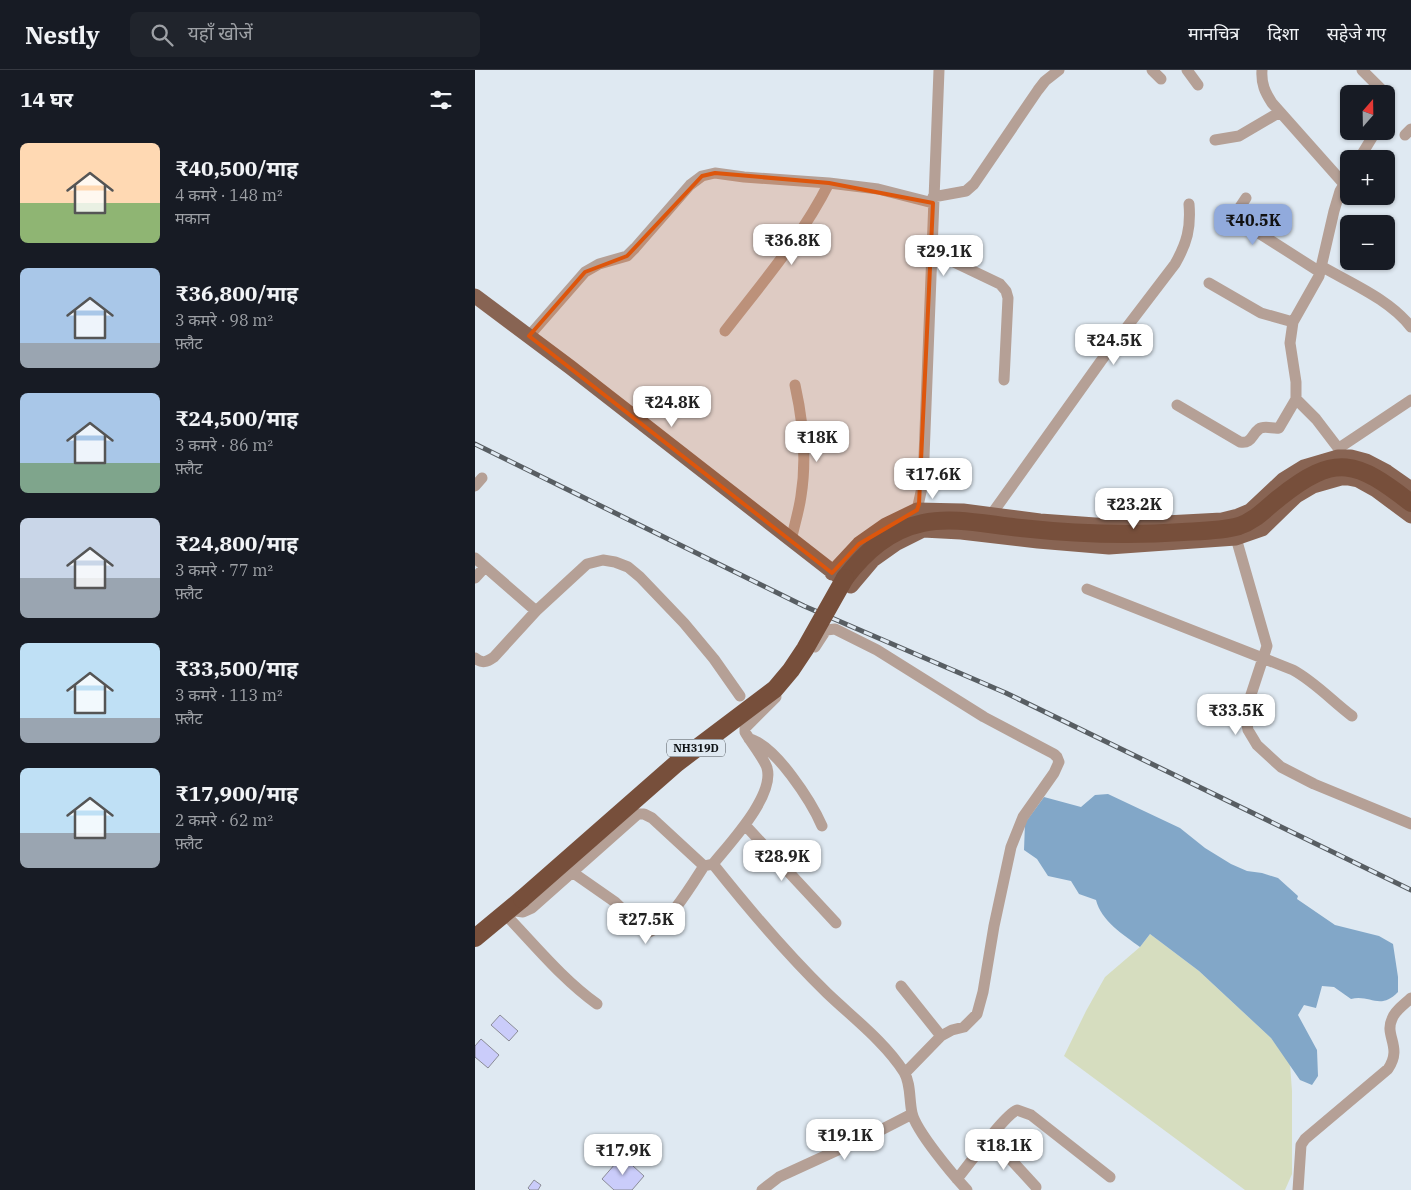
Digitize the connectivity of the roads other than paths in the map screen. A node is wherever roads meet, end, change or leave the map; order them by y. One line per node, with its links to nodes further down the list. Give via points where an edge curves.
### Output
1 (939, 70): 14 (street)
2 (1059, 70): 14 (street, via 1038,90 974,184 966,191)
3 (1187, 70): 6 (street)
4 (1262, 70): 8 (street, via 1265,92)
5 (1366, 71): 7 (street)
6 (1198, 85)
7 (1378, 85)
8 (1280, 112): 9 (street, via 1239,136); 10 (street)
9 (1215, 140)
10 (1340, 173)
11 (829, 183): 14 (street); 22 (street, via 790,248); 23 (street, via 715,173 702,176 690,185 627,256 585,272)
12 (1340, 197): 17 (street)
13 (1246, 198): 17 (street, via 1239,210 1240,221)
14 (933, 200): 16 (street)
15 (1189, 204): 33 (street, via 1188,234 1175,264)
16 (931, 251): 24 (street, via 989,278 1006,291); 32 (street)
17 (1320, 269): 20 (street); 21 (street, via 1387,304)
18 (1209, 283): 20 (street, via 1261,313)
19 (475, 296): 23 (main road)
20 (1293, 322): 26 (street, via 1290,343 1297,382)
21 (1411, 327)
22 (725, 331)
23 (529, 336): 36 (main road)
24 (1004, 380)
25 (795, 385): 36 (street, via 804,449 801,497)
26 (1296, 399): 28 (street, via 1279,428 1259,428 1245,443); 29 (street)
27 (1411, 400): 29 (street)
28 (1177, 405)
29 (1342, 452): 30 (main road, via 1387,472); 33 (main road, via 1304,467 1283,480 1250,511 1223,520 1109,526)
30 (1411, 489)
31 (1411, 503): 53 (highway, NH319D, bridge, via 1387,484 1361,470 1345,467 1306,478 1250,521 1224,529 1109,535 940,521 923,523 893,534 868,551 845,578 805,650 775,689 677,763)
32 (924, 510): 33 (main road); 39 (main road, via 886,525 859,544)
33 (991, 515)
34 (1411, 516): 35 (main road, via 1358,480 1341,478 1313,486 1296,496 1262,529)
35 (1236, 538): 39 (main road, via 1109,547 931,529 897,543 873,560 851,586); 44 (street, via 1265,634)
36 (791, 541): 39 (main road)
37 (475, 558): 38 (street)
38 (485, 567): 40 (street); 42 (street)
39 (832, 573)
40 (475, 578)
41 (1087, 589): 44 (street)
42 (536, 611): 43 (street, via 494,657 486,662); 45 (street, via 587,564 603,560 628,567 684,623)
43 (475, 658)
44 (1264, 659): 46 (street, via 1306,677); 49 (street, via 1245,713 1248,730 1257,745 1281,766 1314,784)
45 (740, 696)
46 (1352, 716)
47 (749, 739): 48 (street, via 767,769 764,793); 50 (street, via 758,740 791,776 804,792); 59 (street, via 746,725 784,690 826,630 835,629 877,650 984,717 1057,756 1058,767 1023,817 1011,847 977,1014 964,1026)
48 (745, 824): 51 (street); 54 (street)
49 (1411, 824)
50 (822, 826)
51 (709, 865): 52 (street, via 642,813 635,815); 52 (street, via 677,906 655,930 649,932 615,902); 60 (street)
52 (572, 872): 53 (street, via 528,911)
53 (512, 907): 55 (highway, NH319D); 58 (street, via 556,967)
54 (836, 923)
55 (475, 938)
56 (901, 986): 59 (street)
57 (1411, 998): 68 (street, via 1391,1020 1395,1048 1388,1069 1301,1145)
58 (597, 1004)
59 (941, 1036): 60 (street)
60 (905, 1073): 61 (street)
61 (912, 1114): 64 (street); 66 (street, via 779,1177)
62 (991, 1138): 63 (street, via 1013,1112 1023,1111); 64 (street); 65 (street)
63 (1110, 1177)
64 (957, 1180): 67 (street)
65 (1037, 1187)
66 (762, 1190)
67 (967, 1190)
68 (1298, 1190)

